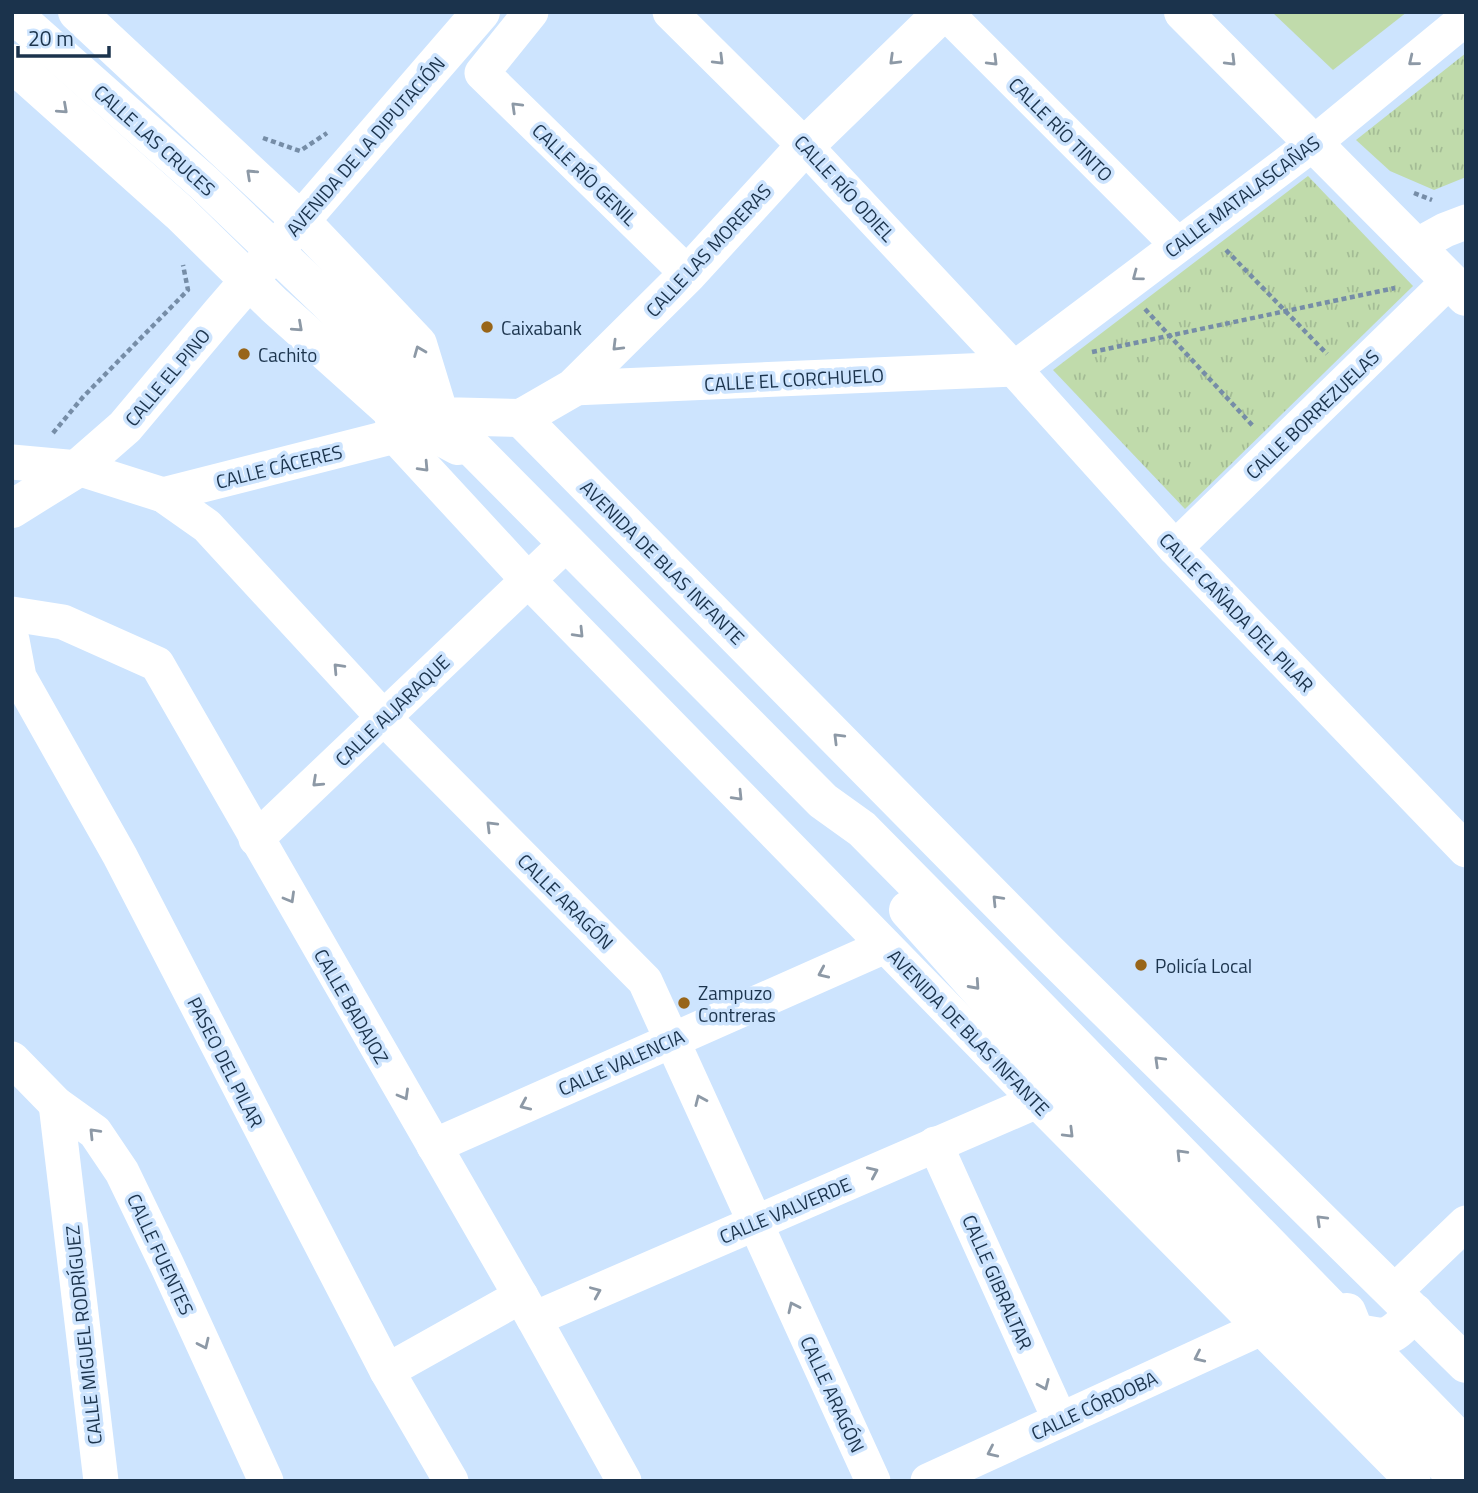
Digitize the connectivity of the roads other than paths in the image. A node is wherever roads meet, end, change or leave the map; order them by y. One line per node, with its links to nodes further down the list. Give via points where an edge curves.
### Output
1 (77, 12): 8 (street); 12 (main road, CALLE LAS CRUCES, one-way to 1)
2 (481, 12): 12 (main road, AVENIDA DE LA DIPUTACIÓN)
3 (531, 12): 17 (street, CALLE RÍO GENIL, one-way to 3, via 482,73)
4 (670, 12): 11 (street, CALLE RÍO ODIEL, one-way to 11)
5 (944, 12): 11 (main road, CALLE LAS MORERAS, one-way to 11); 14 (street, CALLE RÍO TINTO, one-way to 14)
6 (1183, 12): 10 (main road, one-way to 10)
7 (1466, 18): 10 (street, CALLE MATALASCAÑAS, one-way to 10)
8 (19, 27): 16 (main road, CALLE LAS CRUCES, via 204,183)
9 (12, 63): 18 (main road, CALLE LAS CRUCES, one-way to 18)
10 (1314, 143): 14 (street, CALLE MATALASCAÑAS); 15 (main road)
11 (805, 146): 17 (main road, CALLE LAS MORERAS); 20 (street, CALLE RÍO ODIEL)
12 (300, 221): 16 (main road, AVENIDA DE LA DIPUTACIÓN); 22 (main road, AVENIDA DE BLAS INFANTE, one-way to 12, via 418,344)
13 (1466, 222): 15 (street)
14 (1178, 245): 20 (street, CALLE MATALASCAÑAS, one-way to 20)
15 (1416, 246): 19 (main road)
16 (274, 251): 18 (main road, AVENIDA DE LA DIPUTACIÓN); 22 (main road, AVENIDA DE BLAS INFANTE)
17 (688, 274): 21 (main road, CALLE LAS MORERAS, one-way to 21)
18 (249, 280): 24 (main road, AVENIDA DE BLAS INFANTE, one-way to 24); 27 (main road, CALLE EL PINO, via 125,427)
19 (1458, 289): 31 (street, CALLE BORREZUELAS)
20 (1014, 369): 21 (street, CALLE EL CORCHUELO); 31 (street, CALLE CAÑADA DEL PILAR)
21 (573, 388): 23 (main road, CALLE LAS MORERAS)
22 (440, 416): 23 (main road); 25 (main road, AVENIDA DE BLAS INFANTE)
23 (522, 418): 53 (main road, AVENIDA DE BLAS INFANTE, one-way to 23, via 1046,950)
24 (393, 423): 25 (main road, AVENIDA DE BLAS INFANTE); 28 (street, CALLE CÁCERES); 32 (street, AVENIDA DE BLAS INFANTE, one-way to 32)
25 (482, 458): 30 (main road, AVENIDA DE BLAS INFANTE)
26 (12, 461): 27 (street, CALLE ARAGÓN)
27 (78, 468): 28 (street, CALLE ARAGÓN); 29 (main road)
28 (163, 495): 35 (street, CALLE ARAGÓN, one-way to 28, via 207,526)
29 (12, 509)
30 (568, 542): 32 (street); 36 (main road, AVENIDA DE BLAS INFANTE)
31 (1175, 548): 38 (street, CALLE CAÑADA DEL PILAR)
32 (528, 580): 35 (street, CALLE ALJARAQUE); 39 (street, AVENIDA DE BLAS INFANTE, one-way to 39)
33 (12, 614): 37 (street, CALLE BADAJOZ, via 63,622 157,664)
34 (12, 640): 56 (street, PASEO DEL PILAR, via 19,677 120,856)
35 (384, 718): 37 (street, CALLE ALJARAQUE, one-way to 37); 40 (street, CALLE ARAGÓN, one-way to 35, via 645,981)
36 (823, 801): 47 (main road, AVENIDA DE BLAS INFANTE, one-way to 47, via 847,842 992,1004); 51 (main road, AVENIDA DE BLAS INFANTE, one-way to 36, via 862,830)
37 (256, 839): 45 (street, CALLE BADAJOZ, one-way to 45)
38 (1466, 850)
39 (885, 946): 40 (street, CALLE VALENCIA, one-way to 40); 42 (street, AVENIDA DE BLAS INFANTE)
40 (673, 1039): 45 (street, CALLE VALENCIA, one-way to 45); 49 (street, CALLE ARAGÓN, one-way to 40)
41 (12, 1059): 43 (street, CALLE FUENTES)
42 (1037, 1101): 44 (street, CALLE VALVERDE); 54 (street, AVENIDA DE BLAS INFANTE, one-way to 54)
43 (56, 1104): 46 (street, CALLE FUENTES, one-way to 43, via 95,1132); 48 (street, CALLE MIGUEL RODRÍGUEZ)
44 (935, 1144): 49 (street, CALLE VALVERDE, one-way to 44); 57 (street, CALLE GIBRALTAR, one-way to 57)
45 (433, 1146): 52 (street, CALLE BADAJOZ)
46 (122, 1172): 48 (street); 60 (street, CALLE FUENTES, one-way to 60)
47 (1173, 1189): 53 (main road, via 1209,1206 1318,1316); 58 (main road, AVENIDA DE BLAS INFANTE)
48 (66, 1190): 59 (street, CALLE MIGUEL RODRÍGUEZ)
49 (755, 1223): 52 (street, CALLE VALVERDE, one-way to 49); 63 (street, CALLE ARAGÓN, one-way to 49)
50 (1466, 1223): 53 (street)
51 (1329, 1293): 53 (main road, AVENIDA DE BLAS INFANTE); 53 (main road)
52 (527, 1307): 56 (street, CALLE VALVERDE); 62 (street, CALLE BADAJOZ)
53 (1386, 1318): 55 (main road, AVENIDA DE BLAS INFANTE); 58 (main road, AVENIDA DE BLAS INFANTE); 58 (main road, via 1357,1356 1436,1437)
54 (1261, 1328): 57 (street, CALLE CÓRDOBA, one-way to 57); 58 (street, AVENIDA DE BLAS INFANTE)
55 (1466, 1364)
56 (387, 1371): 61 (street, PASEO DEL PILAR)
57 (1060, 1420): 64 (street, CALLE CÓRDOBA, one-way to 64)
58 (1449, 1472)
59 (101, 1481)
60 (266, 1481)
61 (451, 1481)
62 (624, 1481)
63 (873, 1481)
64 (928, 1481)

